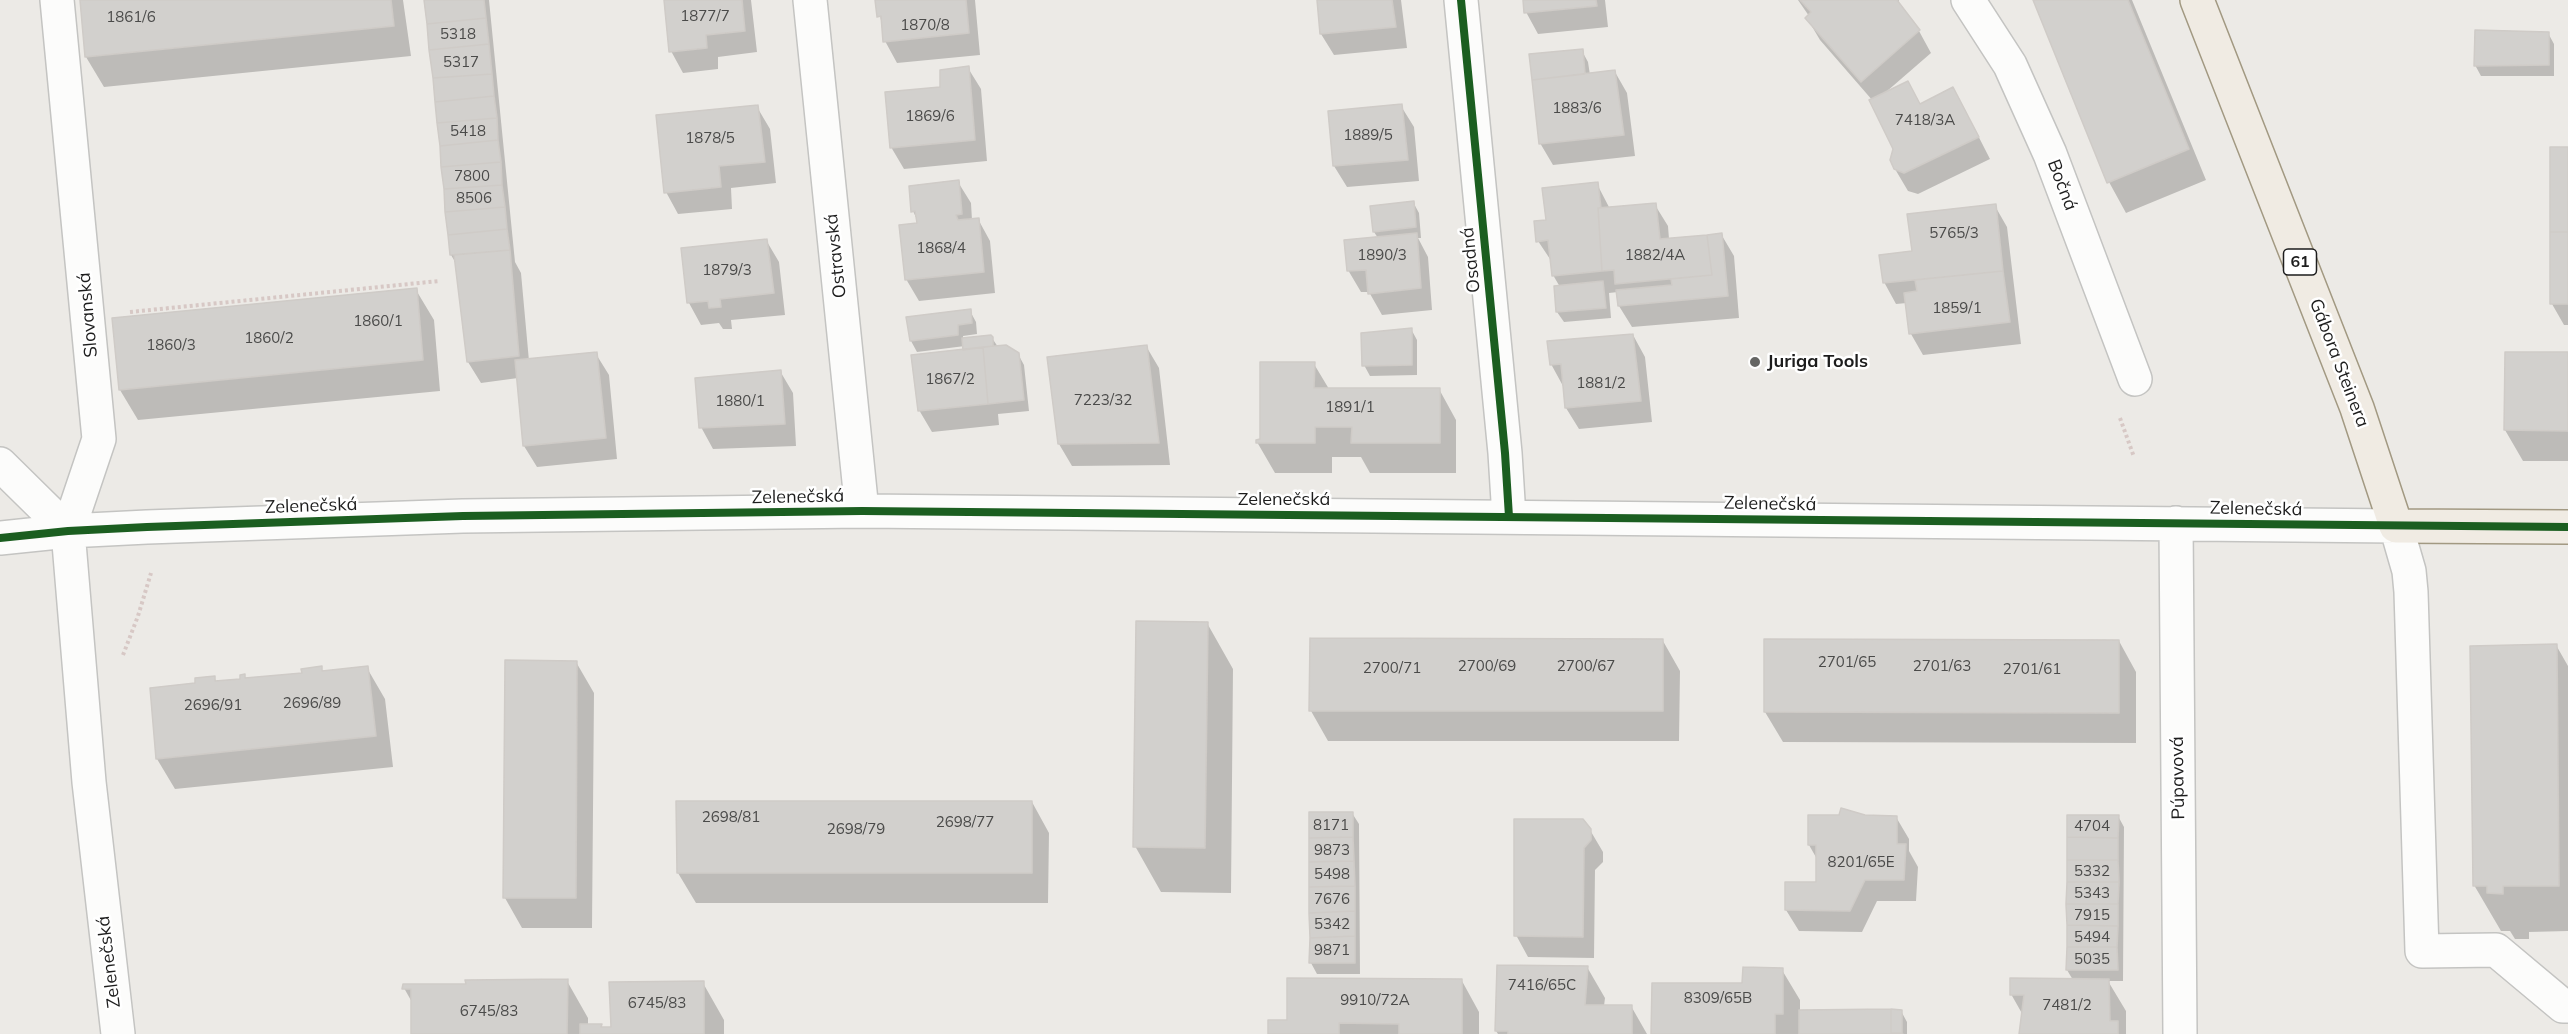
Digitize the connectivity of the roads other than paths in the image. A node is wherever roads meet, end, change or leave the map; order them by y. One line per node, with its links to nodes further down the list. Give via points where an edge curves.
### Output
1 (57, 0): 13 (street, Slovanská, via 99,438)
2 (810, 0): 8 (street, Ostravská)
3 (1461, 0): 9 (street, Osadná)
4 (1968, 0): 6 (street, Bočná, via 2010,65 2050,154)
5 (2197, 0): 11 (main road, Gábora Steinera / 61, via 2357,408)
6 (2135, 379)
7 (0, 464): 13 (street)
8 (861, 511): 9 (street, Zelenečská); 13 (street, Zelenečská, via 463,516)
9 (1509, 517): 10 (street, Zelenečská)
10 (2176, 523): 11 (street, Zelenečská); 17 (street, Púpavová)
11 (2396, 526): 12 (main road, Zelenečská); 15 (street, via 2411,592 2421,951 2496,950 2563,1006)
12 (2568, 527)
13 (68, 531): 14 (street, Zelenečská); 16 (street, Zelenečská, via 89,782)
14 (0, 538)
15 (2568, 1006)
16 (118, 1034)
17 (2180, 1034)

